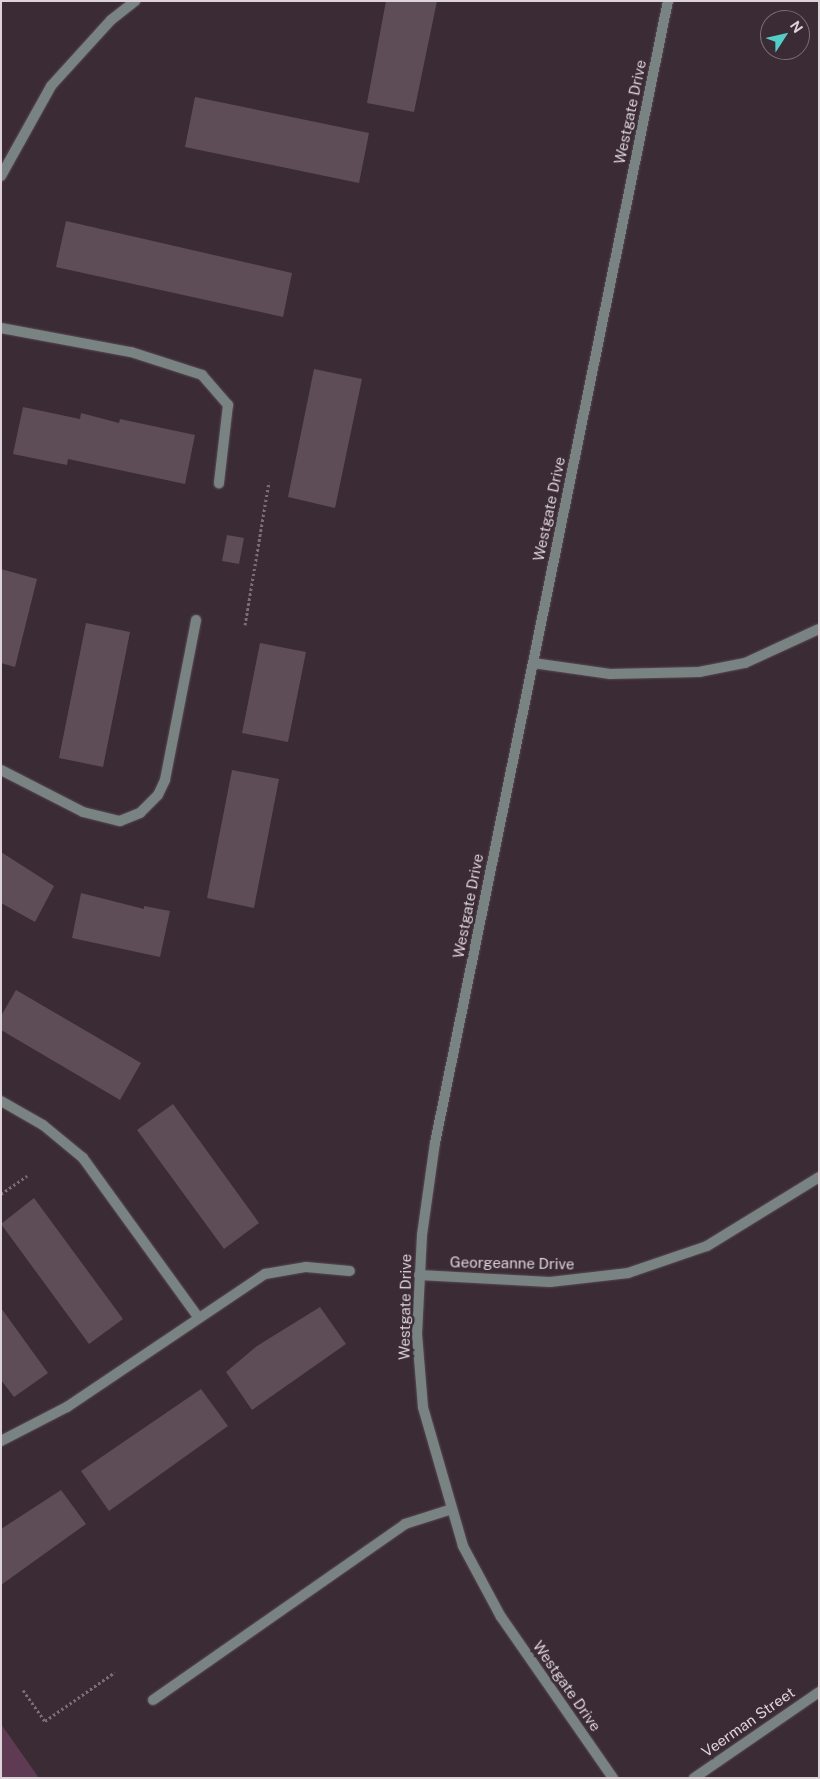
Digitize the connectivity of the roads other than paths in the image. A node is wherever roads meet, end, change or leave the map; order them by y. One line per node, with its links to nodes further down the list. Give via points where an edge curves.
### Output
1 (135, 1): 3 (street, via 111,20 51,86)
2 (668, 1): 8 (street, Westgate Drive)
3 (1, 176)
4 (1, 328): 5 (street, via 131,352 202,375 228,405)
5 (219, 483)
6 (196, 620): 9 (street, via 165,780 158,795 140,813 120,821 82,812)
7 (819, 629): 8 (street, via 745,663 699,672 610,674)
8 (533, 663): 13 (street, Westgate Drive, via 436,1143)
9 (1, 770)
10 (1, 1101): 14 (street, via 43,1125 83,1158)
11 (819, 1177): 13 (street, Georgeanne Drive, via 707,1246 628,1273 550,1282)
12 (350, 1271): 14 (street, via 277,1270)
13 (419, 1275): 16 (street, Westgate Drive, via 417,1334 422,1407)
14 (198, 1317): 15 (street, via 68,1408)
15 (1, 1441)
16 (450, 1510): 18 (street, via 405,1524); 19 (street, Westgate Drive, via 463,1546 501,1617)
17 (819, 1692): 20 (street, Veerman Street)
18 (154, 1700)
19 (613, 1778)
20 (694, 1778)

